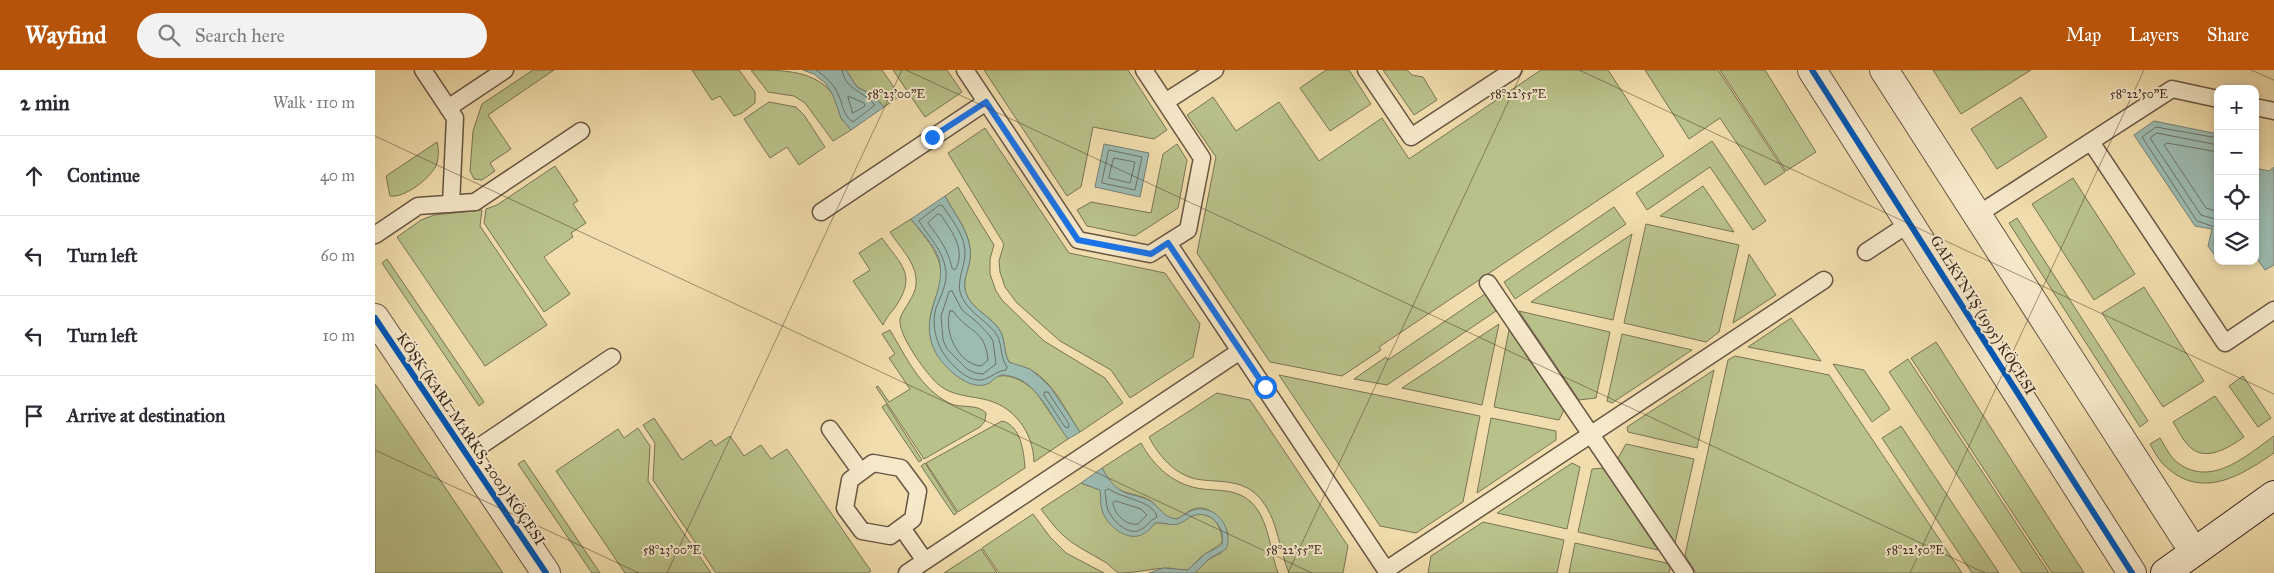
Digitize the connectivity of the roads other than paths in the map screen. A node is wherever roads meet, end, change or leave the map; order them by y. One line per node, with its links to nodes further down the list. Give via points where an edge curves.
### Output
1 (423, 70): 13 (lane)
2 (505, 70): 13 (lane)
3 (965, 70): 11 (lane)
4 (1144, 70): 12 (lane)
5 (1215, 70): 12 (lane)
6 (1367, 70): 7 (lane, via 1411,137)
7 (1513, 70)
8 (1812, 70): 21 (street, GALKYNYŞ (1995) KÖÇESI)
9 (1884, 70): 20 (street)
10 (2214, 98): 17 (lane, via 2172,90)
11 (986, 102): 19 (lane); 23 (lane, via 1078,240 1151,254)
12 (1165, 102): 23 (lane, via 1202,158 1187,230)
13 (448, 108): 18 (lane, via 455,118)
14 (2259, 108): 15 (lane)
15 (2274, 111)
16 (581, 131): 18 (lane, via 475,202)
17 (2091, 142): 20 (lane); 27 (lane, via 2225,343)
18 (451, 204): 22 (lane, via 418,206)
19 (821, 212)
20 (1977, 215): 38 (street)
21 (1910, 223): 24 (lane); 43 (street, GALKYNYŞ (1995) KÖÇESI)
22 (375, 235)
23 (1168, 243): 29 (lane)
24 (1866, 252)
25 (1824, 280): 32 (lane)
26 (1488, 283): 32 (lane)
27 (2274, 310)
28 (375, 318): 33 (street, KÖŞK (KARL MARKS, 2001) KÖÇESI)
29 (1240, 351): 37 (lane); 39 (lane)
30 (612, 357): 33 (lane)
31 (830, 429): 34 (lane)
32 (1591, 434): 39 (lane); 42 (lane)
33 (467, 455): 40 (street, KÖŞK (KARL MARKS, 2001) KÖÇESI)
34 (861, 472): 36 (lane, via 850,480 845,508 856,524 862,531 890,536); 36 (lane, via 873,463 901,468 918,492 913,519)
35 (2274, 495): 38 (street)
36 (902, 528): 37 (lane)
37 (925, 560): 41 (lane)
38 (2200, 563): 44 (street)
39 (1387, 571)
40 (546, 573)
41 (907, 573)
42 (1685, 573)
43 (2132, 573)
44 (2165, 573)

